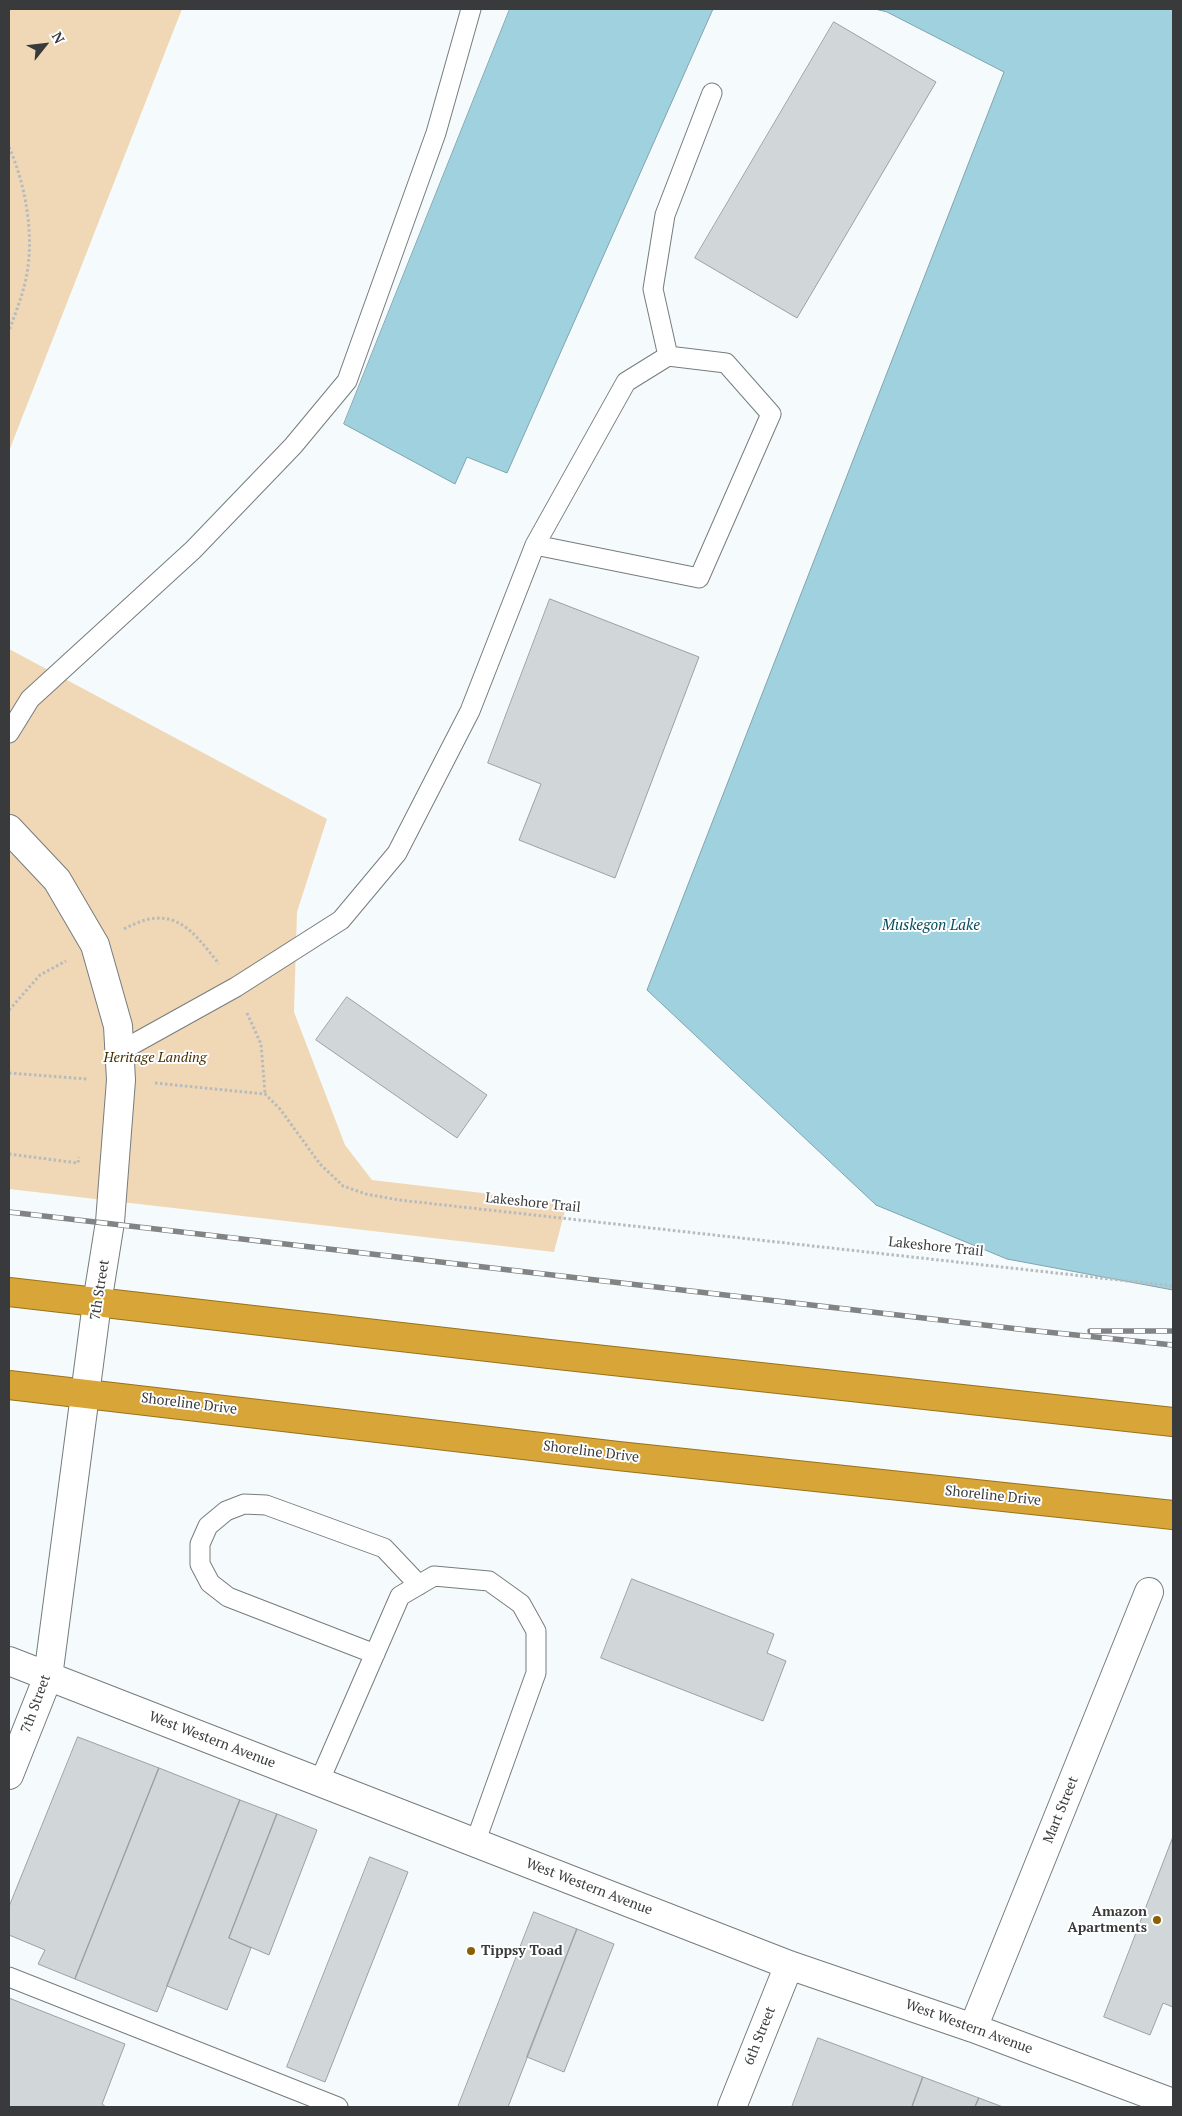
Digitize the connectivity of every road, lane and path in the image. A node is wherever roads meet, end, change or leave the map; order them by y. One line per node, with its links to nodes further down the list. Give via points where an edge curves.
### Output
1 (471, 9): 7 (lane, via 436,134 347,380 293,446 193,550 30,699)
2 (712, 93): 5 (lane, via 665,215 653,289)
3 (9, 147): 4 (path, via 26,200 28,228 25,286)
4 (9, 331)
5 (668, 356): 6 (lane, via 626,382); 6 (lane, via 726,363 771,414 699,578)
6 (535, 545): 10 (lane, via 470,711 397,853 341,920)
7 (9, 733)
8 (9, 829): 9 (street, 7th Street, via 57,880)
9 (95, 945): 10 (path, via 142,920 172,919 188,928 204,945); 11 (path, via 40,975); 12 (street, 7th Street, via 118,1026)
10 (233, 988): 12 (lane); 17 (path, via 261,1044)
11 (9, 1010)
12 (119, 1052): 15 (street, 7th Street)
13 (9, 1073): 14 (path)
14 (87, 1080): 15 (path); 16 (path)
15 (121, 1080): 17 (path); 22 (street, 7th Street, via 110,1222)
16 (86, 1088)
17 (265, 1094): 20 (path, Lakeshore Trail, via 280,1109 320,1164 343,1186 366,1194)
18 (9, 1154): 19 (path, via 78,1163)
19 (79, 1154)
20 (1173, 1286)
21 (9, 1292): 22 (highway)
22 (98, 1303): 24 (street, 7th Street); 25 (highway)
23 (9, 1385): 24 (highway, Shoreline Drive)
24 (85, 1392): 26 (highway, Shoreline Drive, via 618,1456); 31 (street, 7th Street)
25 (1173, 1422)
26 (1173, 1515)
27 (419, 1585): 29 (lane, via 400,1596); 29 (lane, via 384,1548 266,1505 244,1504 226,1511 208,1526 200,1544 200,1564 210,1583 228,1597); 34 (lane, via 434,1576 489,1581 521,1604 536,1631 536,1673)
28 (1149, 1592): 37 (street, Mart Street)
29 (374, 1654): 33 (lane)
30 (9, 1661): 31 (street, West Western Avenue)
31 (48, 1677): 32 (street, 7th Street); 33 (street, West Western Avenue)
32 (9, 1775)
33 (319, 1782): 34 (street, West Western Avenue)
34 (475, 1843): 35 (street, West Western Avenue)
35 (789, 1965): 37 (street, West Western Avenue); 40 (street, 6th Street)
36 (9, 1977): 39 (lane)
37 (973, 2028): 38 (street, West Western Avenue)
38 (1173, 2103)
39 (338, 2107)
40 (732, 2107)

